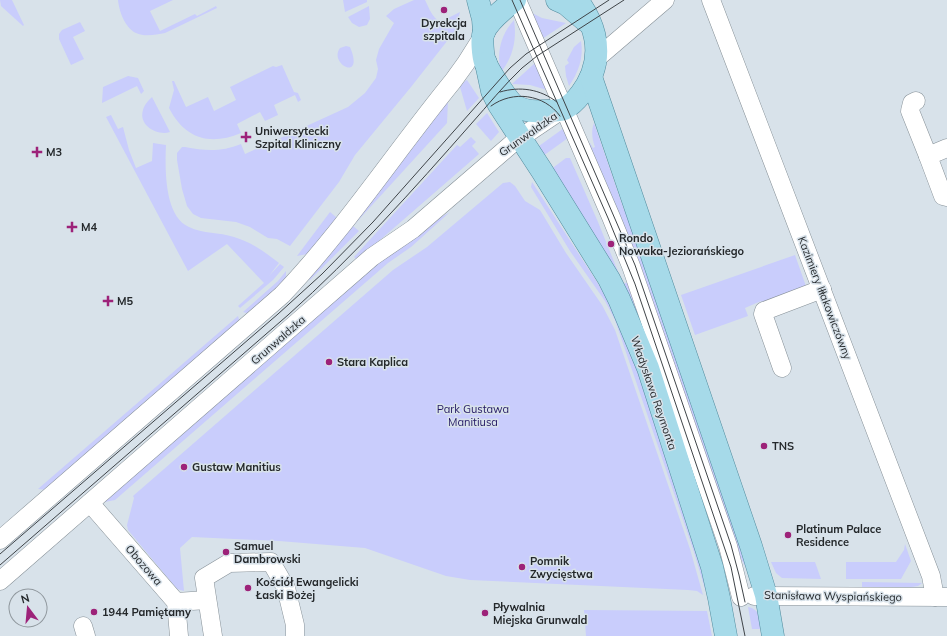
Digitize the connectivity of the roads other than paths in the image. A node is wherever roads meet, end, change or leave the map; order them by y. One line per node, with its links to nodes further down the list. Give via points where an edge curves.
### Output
1 (478, 0): 8 (main road, Władysława Reymonta, via 483,19)
2 (516, 0): 8 (main road, via 504,8); 12 (street)
3 (557, 0): 7 (main road)
4 (577, 0): 7 (main road)
5 (665, 0): 10 (street)
6 (711, 0): 17 (street, Kazimiery Iłłakowiczówny)
7 (592, 25): 10 (main road, via 595,41)
8 (483, 34): 9 (main road, Władysława Reymonta); 20 (street, via 453,81 347,218 282,295)
9 (486, 63): 12 (main road, via 514,105 534,111); 13 (main road, Władysława Reymonta, via 492,91)
10 (593, 68): 12 (main road, via 580,94); 22 (main road)
11 (916, 101): 15 (street, via 912,103 910,112)
12 (564, 109): 13 (street, Grunwaldzka); 23 (street, via 631,266 728,546)
13 (520, 138): 19 (street, Grunwaldzka, via 413,229 372,257); 25 (main road, Władysława Reymonta, via 619,299 648,368)
14 (947, 148): 15 (street)
15 (928, 156): 16 (street, via 944,196)
16 (947, 197)
17 (822, 289): 18 (street, via 764,311); 24 (street, Kazimiery Iłłakowiczówny)
18 (782, 368)
19 (90, 503): 21 (street, Grunwaldzka); 27 (street, Obozowa)
20 (0, 540)
21 (0, 581)
22 (766, 595): 23 (street, Stanisława Wyspiańskiego); 24 (street, Stanisława Wyspiańskiego); 32 (main road)
23 (741, 597): 25 (street, Stanisława Wyspiańskiego)
24 (941, 597)
25 (719, 598): 31 (main road, Władysława Reymonta)
26 (207, 600): 27 (street); 29 (street); 30 (street, via 204,578 229,563 271,562 286,588)
27 (177, 609): 28 (street)
28 (179, 636)
29 (213, 636)
30 (296, 636)
31 (726, 636)
32 (773, 636)

